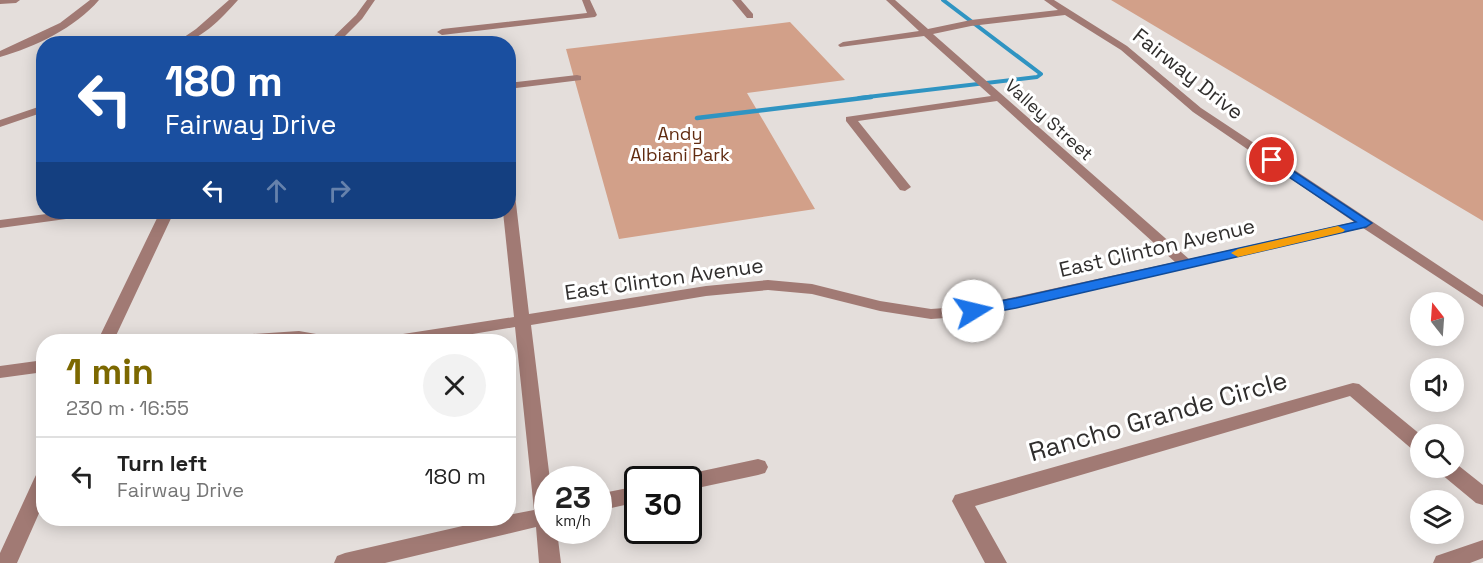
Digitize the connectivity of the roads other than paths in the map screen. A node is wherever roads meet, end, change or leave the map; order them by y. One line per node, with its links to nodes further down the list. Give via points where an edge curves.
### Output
1 (16, 0): 9 (street)
2 (95, 0): 14 (street, via 78,15)
3 (234, 0): 15 (street)
4 (371, 0): 16 (street)
5 (586, 0): 12 (street, via 592,15)
6 (736, 0): 11 (street)
7 (890, 0): 13 (street, Valley Street)
8 (1048, 0): 10 (street, Fairway Drive)
9 (0, 2)
10 (1067, 12): 13 (street); 29 (street, Fairway Drive, via 1124,48 1197,110)
11 (750, 16)
12 (441, 32)
13 (928, 32): 18 (street); 22 (street, Valley Street)
14 (38, 36)
15 (191, 36)
16 (339, 36)
17 (36, 37): 19 (street)
18 (843, 45)
19 (0, 54)
20 (577, 78): 21 (street)
21 (516, 85)
22 (998, 98): 25 (street, via 850,118); 31 (street, Valley Street)
23 (36, 113): 24 (street)
24 (0, 124)
25 (905, 187)
26 (41, 219): 30 (street)
27 (164, 219): 34 (street)
28 (511, 219): 33 (street)
29 (1366, 223): 31 (street, East Clinton Avenue); 32 (street, Fairway Drive)
30 (0, 225)
31 (1186, 264): 33 (street, East Clinton Avenue, via 973,311 931,314 812,289 768,285 706,291)
32 (1483, 302)
33 (523, 322): 35 (street, East Clinton Avenue); 39 (street)
34 (109, 334)
35 (443, 334)
36 (36, 367): 37 (street)
37 (0, 372)
38 (1410, 437): 53 (street, Rancho Grande Circle, via 1353,389 962,501)
39 (540, 466)
40 (758, 467): 42 (street)
41 (1460, 478): 44 (street)
42 (702, 480)
43 (36, 497): 50 (street)
44 (1483, 497)
45 (534, 518): 46 (street)
46 (516, 522)
47 (500, 526): 51 (street)
48 (548, 544): 52 (street)
49 (1483, 549): 54 (street)
50 (6, 563)
51 (345, 563)
52 (550, 563)
53 (996, 563)
54 (1444, 563)

